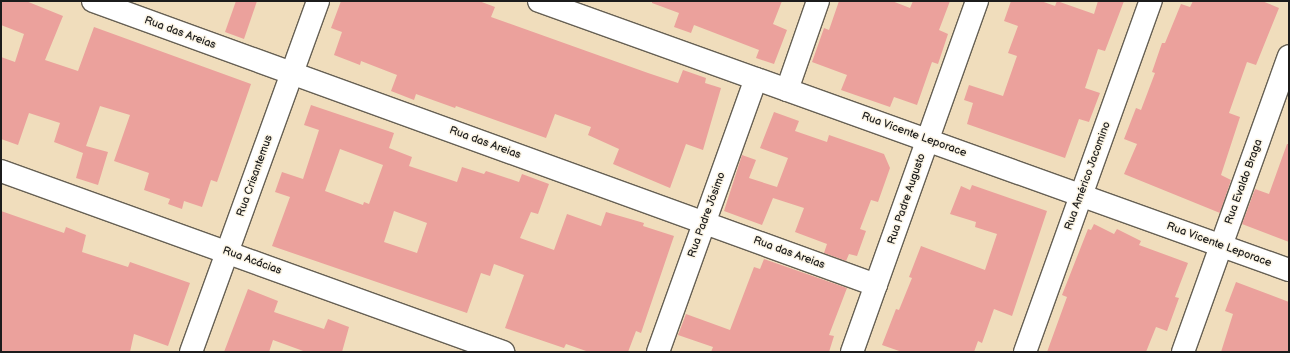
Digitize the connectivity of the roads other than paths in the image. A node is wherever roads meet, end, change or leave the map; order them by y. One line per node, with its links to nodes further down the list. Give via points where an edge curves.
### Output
1 (93, 1): 8 (street, Rua das Areias)
2 (318, 1): 8 (street, Rua Crisantemus)
3 (539, 1): 9 (street, Rua Vicente Leporace)
4 (818, 1): 10 (street)
5 (977, 1): 11 (street, Rua Padre Augusto)
6 (1151, 1): 13 (street, Rua Américo Jacomino)
7 (1289, 56): 15 (street, Rua Evaldo Braga)
8 (292, 73): 14 (street, Rua das Areias); 16 (street, Rua Crisantemus)
9 (756, 79): 10 (street, Rua Vicente Leporace); 14 (street, Rua Padre Jósimo)
10 (787, 90): 11 (street, Rua Vicente Leporace)
11 (928, 140): 13 (street, Rua Vicente Leporace); 18 (street, Rua Padre Augusto)
12 (1, 171): 16 (street, Rua Acácias)
13 (1081, 195): 15 (street, Rua Vicente Leporace); 23 (street, Rua Américo Jacomino)
14 (704, 222): 18 (street, Rua das Areias); 21 (street, Rua Padre Jósimo)
15 (1221, 246): 17 (street, Rua Vicente Leporace); 24 (street, Rua Evaldo Braga)
16 (227, 252): 19 (street, Rua Crisantemus); 20 (street, Rua Acácias)
17 (1289, 270)
18 (876, 285): 22 (street, Rua Padre Augusto)
19 (191, 352)
20 (503, 352)
21 (658, 352)
22 (852, 352)
23 (1025, 352)
24 (1183, 352)

